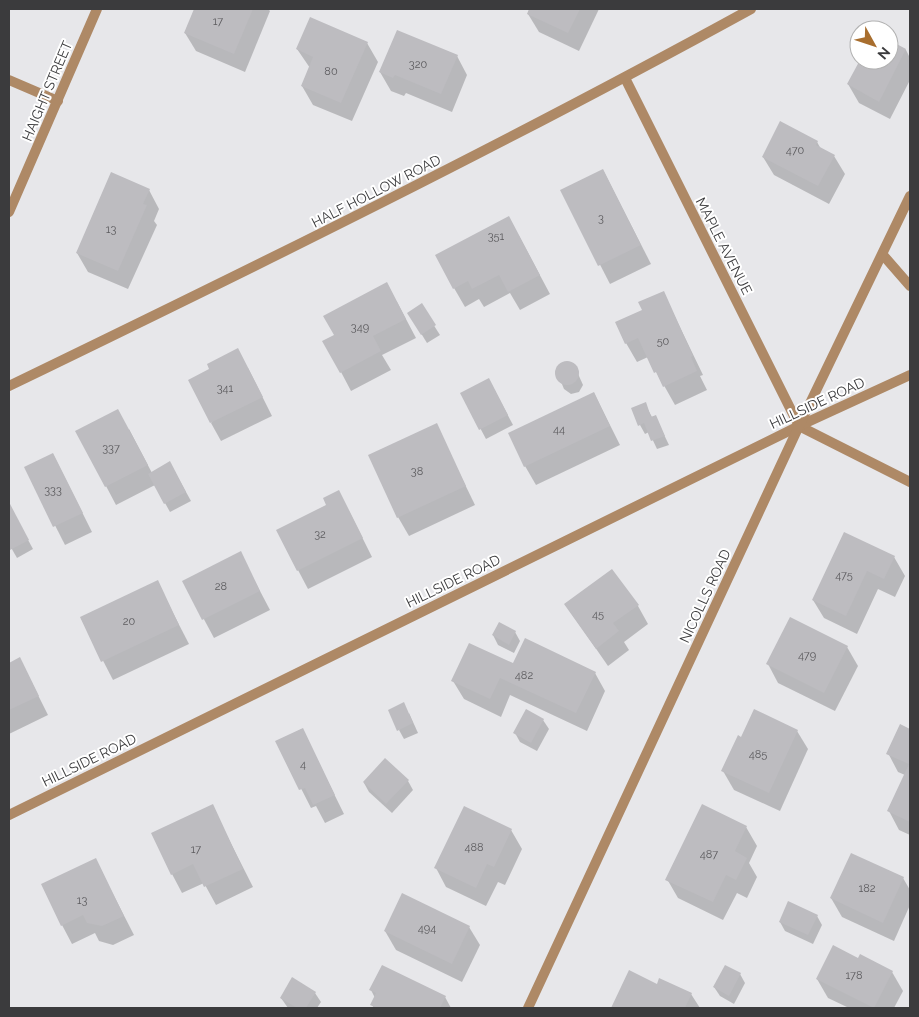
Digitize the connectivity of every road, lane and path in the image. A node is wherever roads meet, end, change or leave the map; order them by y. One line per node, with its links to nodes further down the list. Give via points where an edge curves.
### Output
1 (97, 9): 5 (street, HAIGHT STREET)
2 (750, 9): 3 (street, HALF HOLLOW ROAD)
3 (625, 78): 11 (street, HALF HOLLOW ROAD, via 340,226); 12 (street, MAPLE AVENUE)
4 (9, 80): 5 (street)
5 (58, 101): 7 (street, HAIGHT STREET)
6 (910, 196): 8 (street, NICOLLS ROAD)
7 (9, 212)
8 (883, 255): 9 (street); 12 (street, NICOLLS ROAD)
9 (910, 286)
10 (910, 375): 12 (street, HILLSIDE ROAD)
11 (9, 386)
12 (799, 426): 13 (street); 14 (street, HILLSIDE ROAD); 15 (street, NICOLLS ROAD)
13 (910, 482)
14 (9, 815)
15 (528, 1008)

